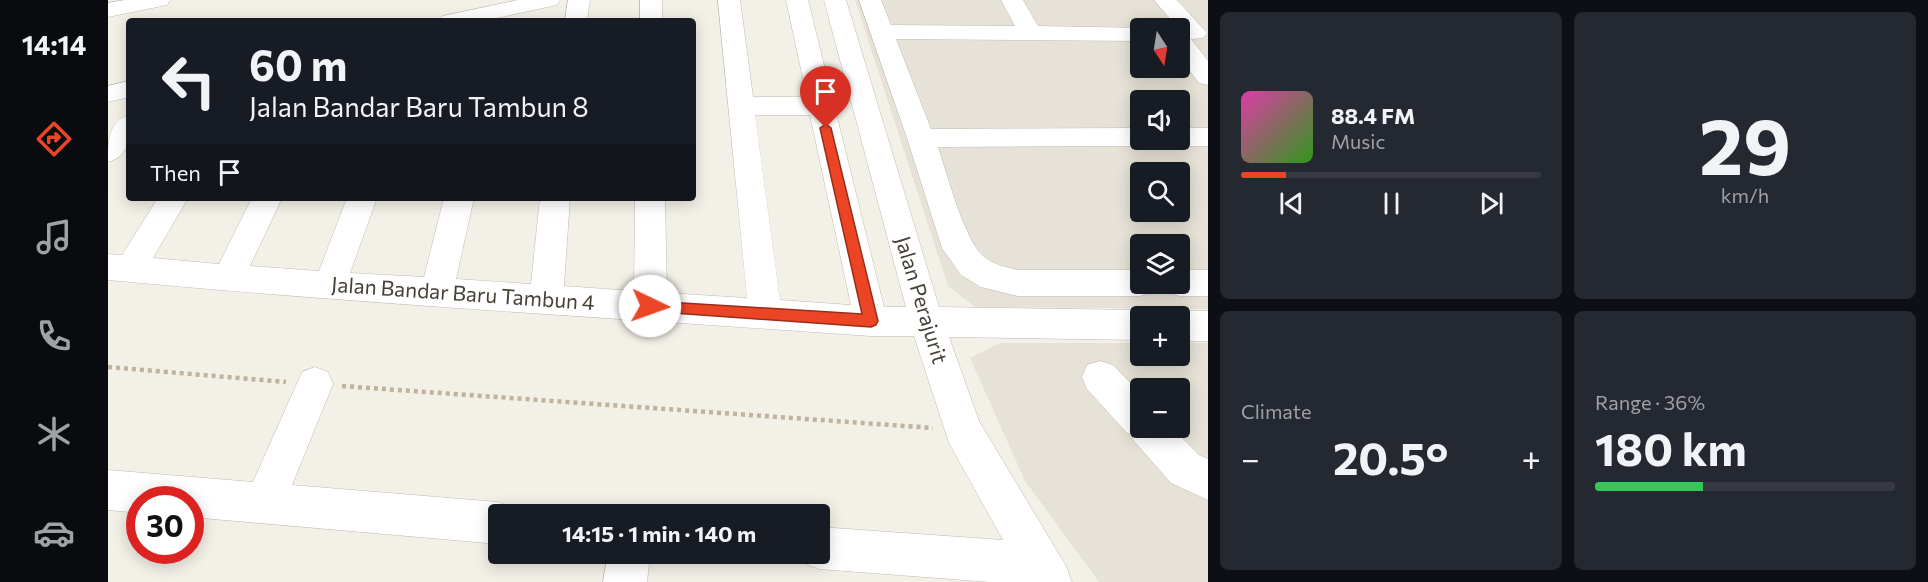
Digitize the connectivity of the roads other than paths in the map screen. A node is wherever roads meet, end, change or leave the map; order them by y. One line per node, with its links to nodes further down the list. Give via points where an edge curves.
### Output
1 (159, 0): 11 (street)
2 (549, 0): 12 (street)
3 (579, 0): 14 (street)
4 (651, 0): 15 (street)
5 (729, 0): 24 (street)
6 (797, 0): 25 (street)
7 (835, 0): 49 (street, Jalan Perajurit)
8 (870, 0): 17 (street)
9 (1012, 0): 18 (street)
10 (1165, 0): 16 (street)
11 (108, 10)
12 (503, 16): 13 (street)
13 (482, 18)
14 (576, 18)
15 (651, 18)
16 (1178, 18)
17 (882, 32): 18 (street); 30 (street)
18 (1030, 33): 19 (street)
19 (1130, 34)
20 (1190, 35): 21 (street)
21 (1208, 77)
22 (126, 90): 23 (street)
23 (108, 94)
24 (740, 106): 25 (street); 47 (street)
25 (821, 106): 48 (street)
26 (126, 128): 31 (street)
27 (1130, 137): 30 (street)
28 (1190, 137): 29 (street)
29 (1208, 137)
30 (921, 138): 40 (street, via 958,248 972,266 992,278 1018,283)
31 (108, 152)
32 (171, 201): 38 (street)
33 (266, 201): 39 (street)
34 (361, 201): 43 (street)
35 (458, 201): 44 (street)
36 (555, 201): 45 (street)
37 (650, 201): 46 (street)
38 (120, 267): 39 (street, Jalan Bandar Baru Tambun 4)
39 (228, 278): 43 (street, Jalan Bandar Baru Tambun 4)
40 (1130, 283)
41 (1190, 283): 42 (street)
42 (1208, 283)
43 (330, 284): 44 (street, Jalan Bandar Baru Tambun 4)
44 (436, 291): 45 (street, Jalan Bandar Baru Tambun 4)
45 (546, 300): 46 (street, Jalan Bandar Baru Tambun 4)
46 (650, 306): 47 (street, Jalan Bandar Baru Tambun 4)
47 (765, 313): 48 (street, Jalan Bandar Baru Tambun 4)
48 (871, 321): 49 (street, Jalan Bandar Baru Tambun 4)
49 (927, 322): 50 (street, Jalan Bandar Baru Tambun 4); 63 (street, Jalan Perajurit, via 963,430)
50 (1130, 325)
51 (1190, 326): 52 (street)
52 (1208, 326)
53 (1100, 377): 55 (street)
54 (315, 384): 59 (street)
55 (1130, 409)
56 (1156, 438): 57 (street, via 1185,469)
57 (1208, 480)
58 (109, 492): 59 (street)
59 (264, 503): 60 (street)
60 (488, 522)
61 (830, 549): 63 (street)
62 (628, 564): 64 (street)
63 (1044, 573)
64 (625, 582)

